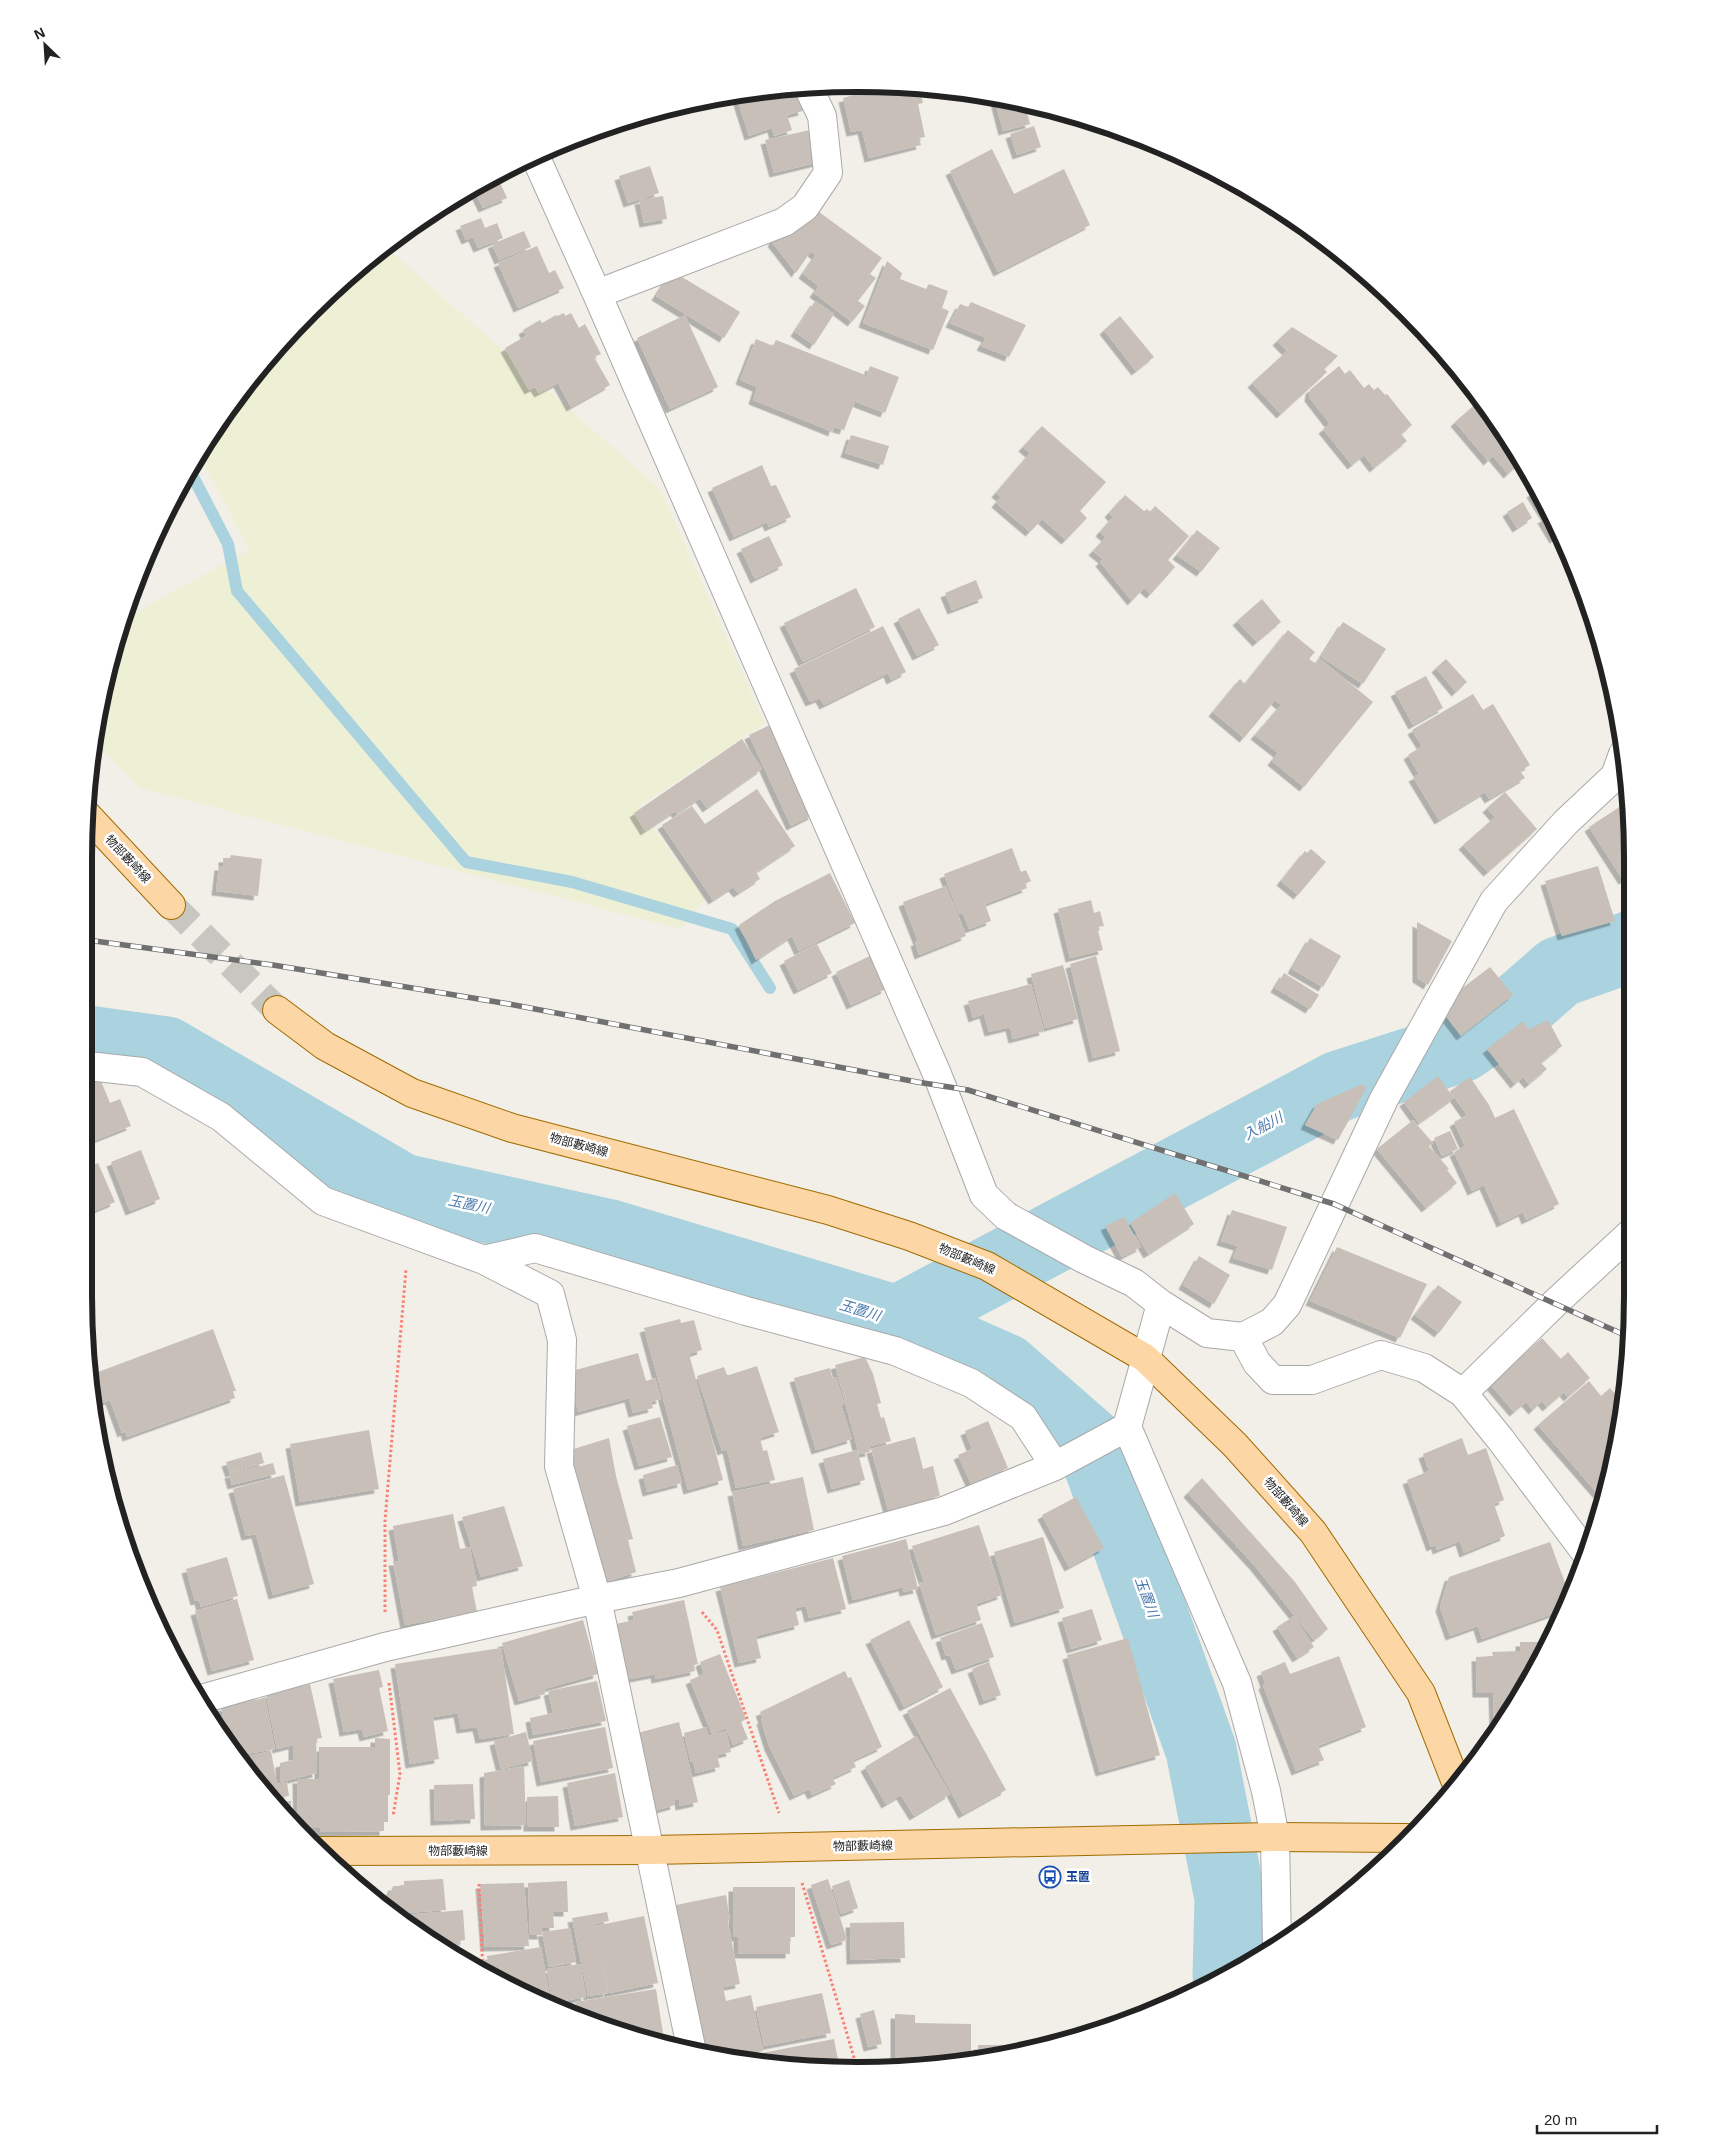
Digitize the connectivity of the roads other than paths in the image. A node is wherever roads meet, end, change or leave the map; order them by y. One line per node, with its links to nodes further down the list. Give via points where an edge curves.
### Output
1 (811, 94): 3 (street, via 822,116 828,173 805,207 784,222)
2 (538, 163): 3 (street)
3 (597, 294): 11 (street, via 937,1074 984,1195 1006,1216 1084,1260 1134,1283)
4 (1619, 766): 12 (street, via 1615,776 1566,822 1494,901 1384,1098 1287,1305 1272,1322)
5 (93, 822): 6 (main road, 物部藪崎線)
6 (171, 905)
7 (277, 1010): 13 (main road, 物部藪崎線, via 325,1046 412,1093 512,1128 828,1210 909,1236 987,1266)
8 (92, 1066): 10 (street, via 142,1072 221,1118 323,1201)
9 (1624, 1239): 14 (street)
10 (484, 1260): 16 (street, via 535,1248 746,1311 895,1351 971,1383 1023,1417); 18 (street, via 550,1294 562,1340 559,1466)
11 (1160, 1304): 12 (street, via 1206,1333); 13 (street)
12 (1243, 1337): 14 (street, via 1257,1363 1272,1380 1312,1380 1382,1355 1424,1368)
13 (1145, 1358): 15 (street); 20 (main road, 物部藪崎線, via 1235,1445 1313,1532 1422,1693)
14 (1463, 1393): 17 (street)
15 (1127, 1427): 16 (street); 21 (street, via 1236,1683 1266,1791)
16 (1055, 1466): 18 (street, via 944,1511 679,1583)
17 (1582, 1548)
18 (597, 1599): 19 (street, via 385,1647); 23 (street)
19 (206, 1698)
20 (1454, 1777)
21 (1275, 1837): 22 (main road, 物部藪崎線); 23 (main road, 物部藪崎線); 25 (street)
22 (1400, 1838)
23 (650, 1850): 24 (main road, 物部藪崎線); 26 (street)
24 (331, 1851)
25 (1277, 1937)
26 (690, 2043)

